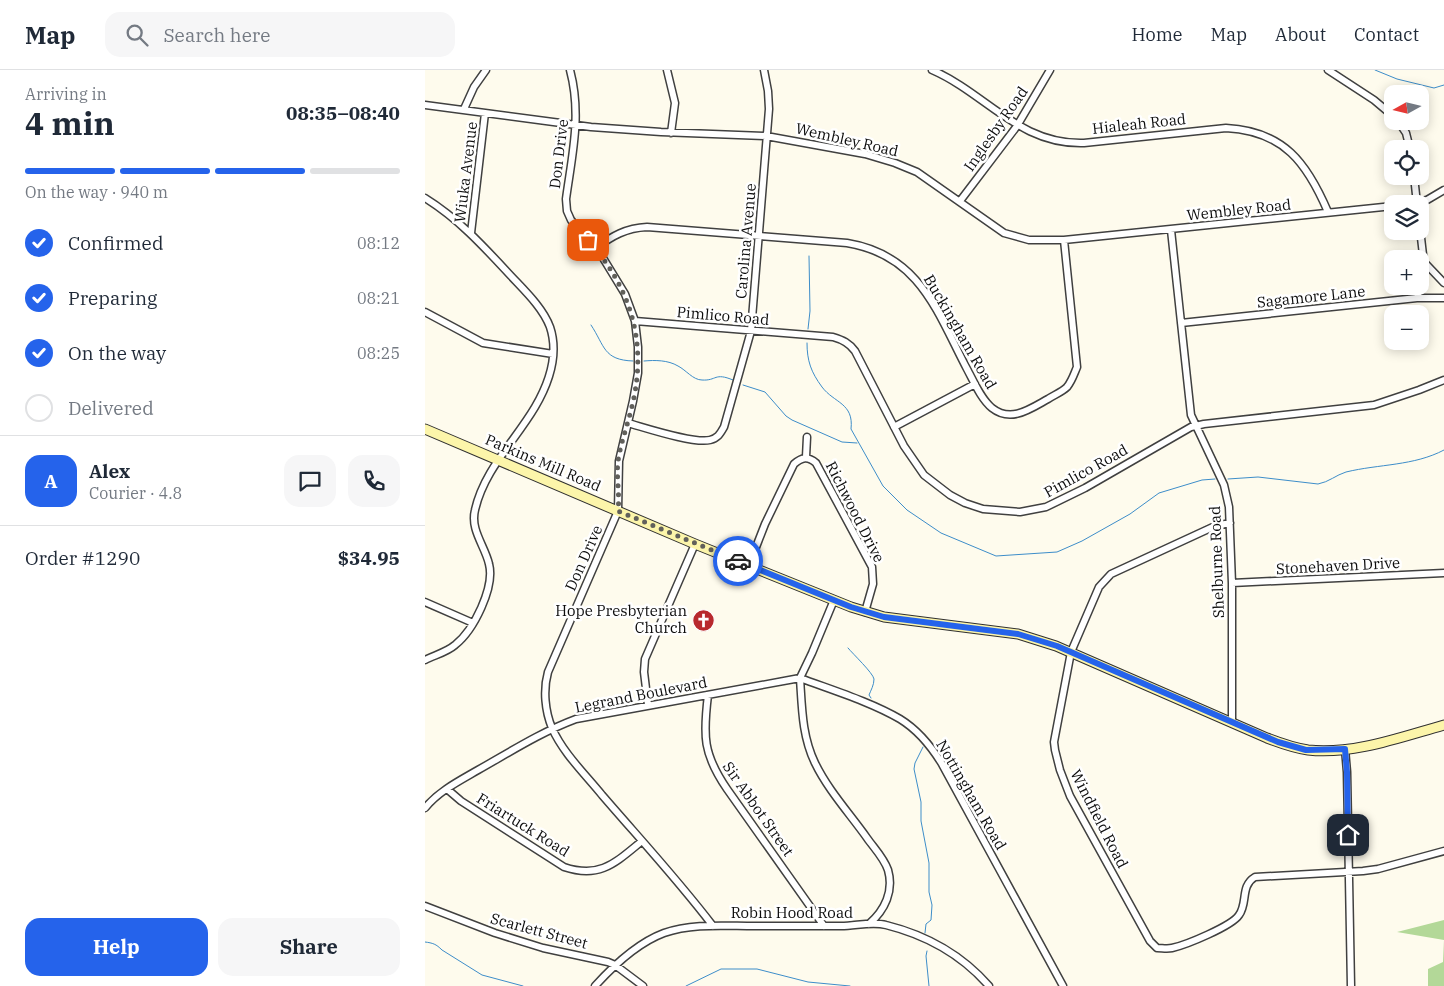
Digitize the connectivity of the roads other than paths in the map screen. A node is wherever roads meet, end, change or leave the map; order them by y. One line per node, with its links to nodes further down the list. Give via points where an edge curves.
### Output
1 (486, 70): 9 (street)
2 (570, 70): 12 (street, Don Drive)
3 (667, 70): 14 (street, via 675,103)
4 (764, 70): 15 (street, Carolina Avenue, via 769,100)
5 (933, 70): 13 (street, Hialeah Road, via 969,90)
6 (1050, 70): 13 (street, Inglesby Road)
7 (1328, 70): 10 (street)
8 (425, 104): 9 (street, Wembley Road)
9 (464, 109): 11 (street, Wembley Road)
10 (1384, 109)
11 (485, 113): 12 (street, Wembley Road); 23 (street, Wiuka Avenue)
12 (576, 126): 14 (street, Wembley Road); 26 (street, Don Drive, via 566,206 571,220)
13 (1017, 126): 19 (street, Inglesby Road); 21 (street, Hialeah Road, via 1051,140 1072,143 1225,128 1251,132 1275,141 1299,160)
14 (671, 133): 15 (street, Wembley Road)
15 (766, 136): 19 (street, Wembley Road, via 890,161 917,172); 24 (street, Carolina Avenue)
16 (1444, 190): 18 (street)
17 (425, 198): 23 (street)
18 (1429, 199)
19 (960, 201): 25 (street, Wembley Road, via 1009,235 1029,240)
20 (1384, 207): 21 (street, Wembley Road)
21 (1328, 212): 22 (street, Wembley Road)
22 (1171, 230): 25 (street, Wembley Road); 34 (street, Shelburne Road)
23 (471, 233): 36 (street, via 539,308 549,326)
24 (758, 236): 26 (street, Buckingham Road, via 647,227 621,232); 35 (street, Carolina Avenue); 38 (street, Buckingham Road, via 861,245 900,264 929,298)
25 (1064, 240): 38 (street, Buckingham Road, via 1077,357 1077,367 1070,383 1028,411 1015,415 993,409)
26 (596, 248): 33 (street, Don Drive, via 619,282)
27 (1429, 267): 28 (street)
28 (1444, 283)
29 (1418, 295): 30 (street)
30 (1417, 298): 31 (street, Sagamore Lane); 34 (street, Sagamore Lane)
31 (1444, 298)
32 (425, 312): 36 (street, via 483,343)
33 (635, 321): 35 (street, Pimlico Road); 39 (street, Don Drive, via 638,373)
34 (1181, 323): 41 (street, Shelburne Road, via 1191,415)
35 (751, 331): 39 (street, Carolina Avenue, via 724,427 716,438 698,441); 40 (street, Pimlico Road, via 833,337 847,342)
36 (553, 354): 45 (street, via 550,374 536,406)
37 (1444, 380): 41 (street, Pimlico Road, via 1375,406)
38 (975, 384): 40 (street)
39 (628, 423): 46 (street, Don Drive, via 619,461)
40 (894, 426): 41 (street, Pimlico Road, via 924,475 950,495 983,509 1020,512 1054,504)
41 (1196, 426): 47 (street, Shelburne Road, via 1224,485)
42 (425, 428): 45 (street, Parkins Mill Road)
43 (807, 437): 44 (street, Richwood Drive)
44 (806, 457): 49 (street, Richwood Drive, via 794,464); 54 (street, Richwood Drive, via 816,462 872,567 873,584)
45 (499, 460): 46 (street, Parkins Mill Road); 55 (street, via 475,510 475,531 489,564 490,580)
46 (618, 511): 48 (street, Parkins Mill Road); 63 (street, Don Drive, via 548,672 545,695)
47 (1230, 523): 51 (street, Shelburne Road); 56 (street, Windfield Road, via 1215,526 1111,574 1099,587)
48 (695, 544): 49 (street, Parkins Mill Road); 60 (street, via 645,659)
49 (749, 565): 52 (street, Parkins Mill Road)
50 (1444, 573): 51 (street, Stonehaven Drive)
51 (1232, 583): 61 (street, Shelburne Road)
52 (834, 600): 54 (street, Parkins Mill Road); 58 (street)
53 (425, 602): 55 (street)
54 (865, 612): 56 (street, Parkins Mill Road, via 908,621 1018,634)
55 (473, 623): 57 (street, via 455,645)
56 (1071, 652): 61 (street, Parkins Mill Road); 69 (street, Windfield Road, via 1054,742 1057,761 1071,796 1153,945 1167,948 1182,945 1234,921 1241,913 1246,887 1255,877)
57 (425, 660)
58 (800, 678): 59 (street, Legrand Boulevard); 71 (street, via 808,748 816,765 887,868 889,895 881,912); 78 (street, Nottingham Road, via 901,720 927,741)
59 (708, 695): 60 (street, Legrand Boulevard); 73 (street, Sir Abbot Street, via 705,738 713,767)
60 (649, 705): 63 (street, Legrand Boulevard, via 590,716)
61 (1232, 723): 64 (street, Parkins Mill Road, via 1293,747 1323,751)
62 (1444, 725): 64 (street, Parkins Mill Road)
63 (552, 728): 65 (street, Legrand Boulevard); 67 (street, Don Drive, via 576,764)
64 (1345, 749): 69 (street)
65 (447, 789): 66 (street, Legrand Boulevard); 67 (street, Friartuck Road, via 564,866 578,871 592,872 608,867)
66 (425, 808)
67 (642, 841): 72 (street, Don Drive)
68 (1444, 851): 69 (street, via 1378,869)
69 (1349, 871): 79 (street)
70 (425, 906): 74 (street, Scarlett Street, via 543,948)
71 (869, 924): 73 (street, Robin Hood Road); 77 (street, Robin Hood Road, via 884,924 915,934 949,950)
72 (713, 926): 73 (street, Robin Hood Road); 74 (street, Robin Hood Road, via 663,934 636,948)
73 (824, 926)
74 (615, 965): 75 (street, Robin Hood Road); 76 (street, Scarlett Street)
75 (595, 986)
76 (643, 986)
77 (989, 986)
78 (1063, 986)
79 (1351, 986)

